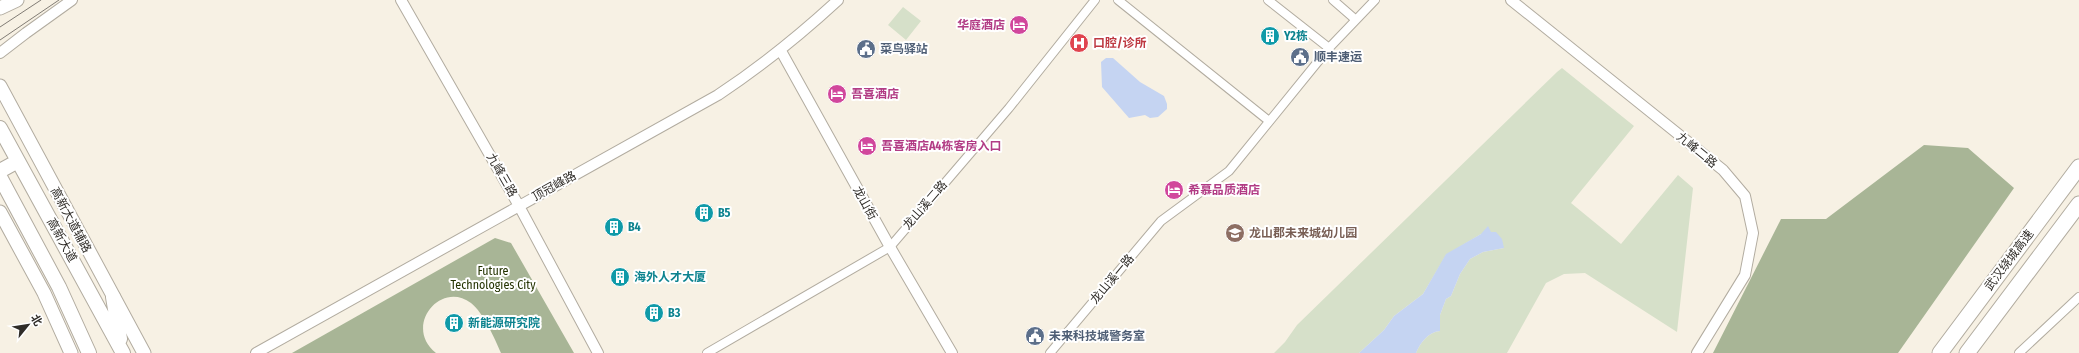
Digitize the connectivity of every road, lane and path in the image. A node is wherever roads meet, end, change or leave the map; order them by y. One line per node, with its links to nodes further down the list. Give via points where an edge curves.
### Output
1 (17, 0): 12 (main road)
2 (20, 0): 13 (street)
3 (72, 0): 17 (street)
4 (401, 0): 26 (street, 九峰三路)
5 (838, 0): 16 (street, 顶冠峰路)
6 (1095, 0): 28 (street, 龙山溪二路, via 1009,108)
7 (1118, 0): 19 (street)
8 (1268, 0): 15 (street)
9 (1333, 0): 14 (street)
10 (1375, 0): 14 (street, 龙山溪一路)
11 (1511, 0): 40 (street, 九峰二路, via 1723,170 1745,196 1753,233 1745,276)
12 (0, 8)
13 (0, 14)
14 (1356, 20): 15 (street, 龙山溪一路)
15 (1329, 48): 19 (street, 龙山溪一路)
16 (781, 51): 26 (street, 顶冠峰路, via 718,95); 28 (street, 龙山街)
17 (0, 53)
18 (0, 86): 29 (main road, 高新大道辅路)
19 (1269, 121): 39 (street, 龙山溪一路, via 1229,171 1160,221)
20 (0, 128): 21 (highway, 高新大道)
21 (18, 161): 23 (highway); 31 (highway, 高新大道)
22 (2079, 167): 41 (highway, 武汉绕城高速)
23 (0, 171)
24 (0, 177): 33 (highway, 高新大道, via 59,286)
25 (2079, 204): 42 (highway, 武汉绕城高速)
26 (519, 206): 35 (street, 顶冠峰路); 36 (street, 九峰三路)
27 (0, 212): 32 (main road, via 44,293)
28 (890, 247): 37 (street, 龙山溪二路); 38 (street, 龙山街)
29 (113, 297): 31 (highway); 34 (main road, 高新大道辅路)
30 (2079, 297): 43 (street)
31 (122, 351)
32 (71, 353)
33 (90, 353)
34 (144, 353)
35 (256, 353)
36 (598, 353)
37 (706, 353)
38 (952, 353)
39 (1050, 353)
40 (1697, 353)
41 (1940, 353)
42 (1967, 353)
43 (2019, 353)

